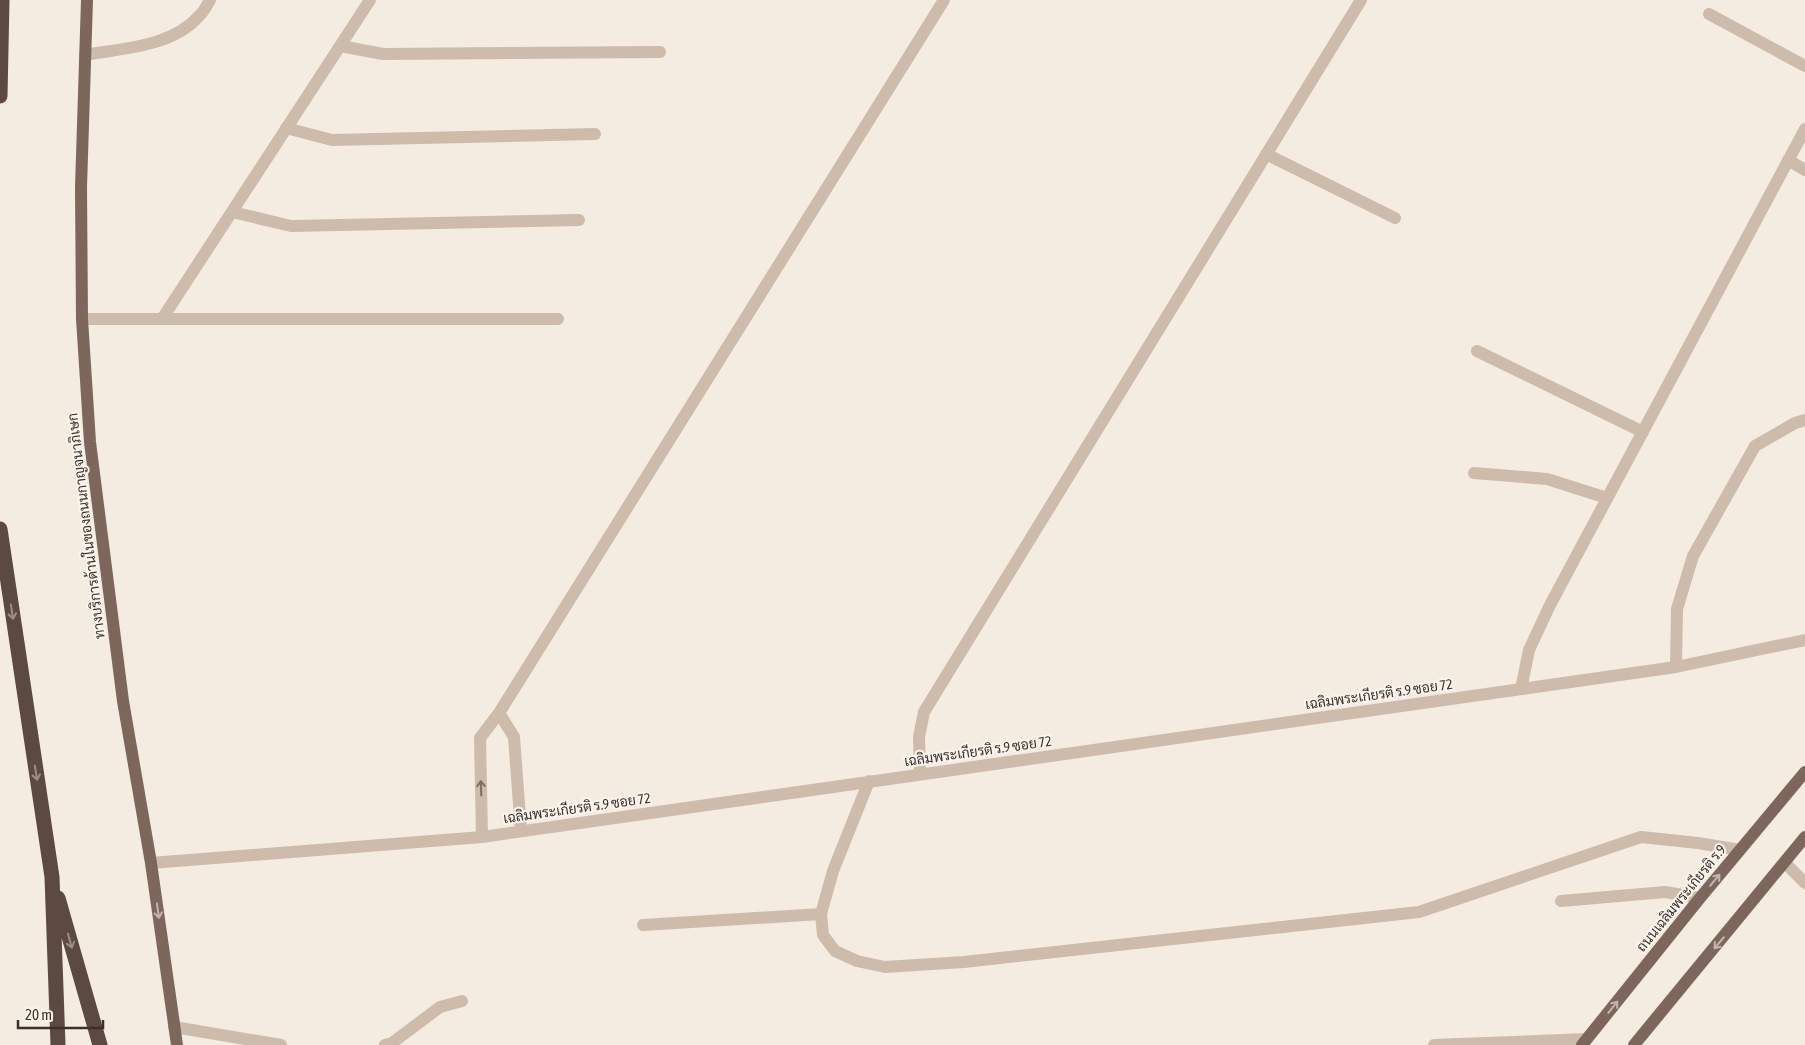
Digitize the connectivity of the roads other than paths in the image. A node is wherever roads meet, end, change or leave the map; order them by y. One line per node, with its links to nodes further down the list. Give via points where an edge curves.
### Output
1 (2, 0): 12 (highway)
2 (87, 0): 10 (main road, ทางบริการด้านในของถนนกาญจนาภิเษก)
3 (210, 0): 10 (street, via 199,17 178,33 156,42)
4 (370, 0): 8 (street)
5 (944, 0): 34 (street)
6 (1360, 0): 16 (street)
7 (1709, 14): 11 (street)
8 (340, 46): 9 (street, via 383,54); 13 (street)
9 (660, 52)
10 (85, 54): 22 (main road, ทางบริการด้านในของถนนกาญจนาภิเษก)
11 (1805, 66)
12 (0, 96)
13 (286, 128): 15 (street, via 332,140); 19 (street)
14 (1805, 129): 17 (street)
15 (595, 134)
16 (1266, 154): 20 (street); 36 (street, via 924,712 919,737)
17 (1788, 160): 18 (street); 27 (street)
18 (1805, 170)
19 (232, 212): 21 (street, via 291,226); 23 (street)
20 (1395, 218)
21 (578, 220)
22 (82, 319): 23 (street); 42 (main road, ทางบริการด้านในของถนนกาญจนาภิเษก, via 90,442 106,580)
23 (162, 319): 24 (street)
24 (558, 320)
25 (1477, 352): 27 (street)
26 (1805, 420): 32 (street, via 1755,446 1693,556 1677,609)
27 (1643, 432): 29 (street)
28 (1474, 474): 29 (street, via 1547,479)
29 (1607, 498): 33 (street, via 1529,650)
30 (0, 530): 44 (highway, one-way to 44)
31 (1805, 640): 32 (street, เฉลิมพระเกียรติ ร.9 ซอย 72)
32 (1676, 667): 33 (street, เฉลิมพระเกียรติ ร.9 ซอย 72)
33 (1521, 689): 36 (street, เฉลิมพระเกียรติ ร.9 ซอย 72)
34 (499, 713): 38 (street, via 514,737); 39 (street, one-way to 34, via 480,738)
35 (1805, 772): 41 (main road, ถนนเฉลิมพระเกียรติ ร.9)
36 (920, 774): 37 (street, เฉลิมพระเกียรติ ร.9 ซอย 72)
37 (869, 781): 38 (street, เฉลิมพระเกียรติ ร.9 ซอย 72); 48 (street, via 832,871)
38 (521, 831): 39 (street, เฉลิมพระเกียรติ ร.9 ซอย 72)
39 (482, 837): 42 (street, เฉลิมพระเกียรติ ร.9 ซอย 72)
40 (1805, 837): 43 (main road)
41 (1740, 850): 46 (main road, ถนนเฉลิมพระเกียรติ ร.9, one-way to 41); 48 (street, via 1640,838 1419,912 964,962 885,967 857,961 835,951 823,935)
42 (151, 863): 51 (main road, ทางบริการด้านในของถนนกาญจนาภิเษก, one-way to 51)
43 (1785, 863): 45 (street); 59 (main road, one-way to 59)
44 (52, 878): 53 (highway); 54 (highway, one-way to 54)
45 (1805, 883)
46 (1700, 898): 47 (street, via 1664,892); 52 (main road, ถนนเฉลิมพระเกียรติ ร.9, one-way to 46)
47 (1561, 901)
48 (821, 914): 49 (street)
49 (643, 925)
50 (462, 1001): 57 (street, via 440,1007)
51 (174, 1028): 55 (main road, ทางบริการด้านในของถนนกาญจนาภิเษก); 56 (street)
52 (1585, 1042): 58 (street)
53 (58, 1045)
54 (100, 1045)
55 (177, 1045)
56 (281, 1045)
57 (385, 1045)
58 (1434, 1045)
59 (1634, 1045)

